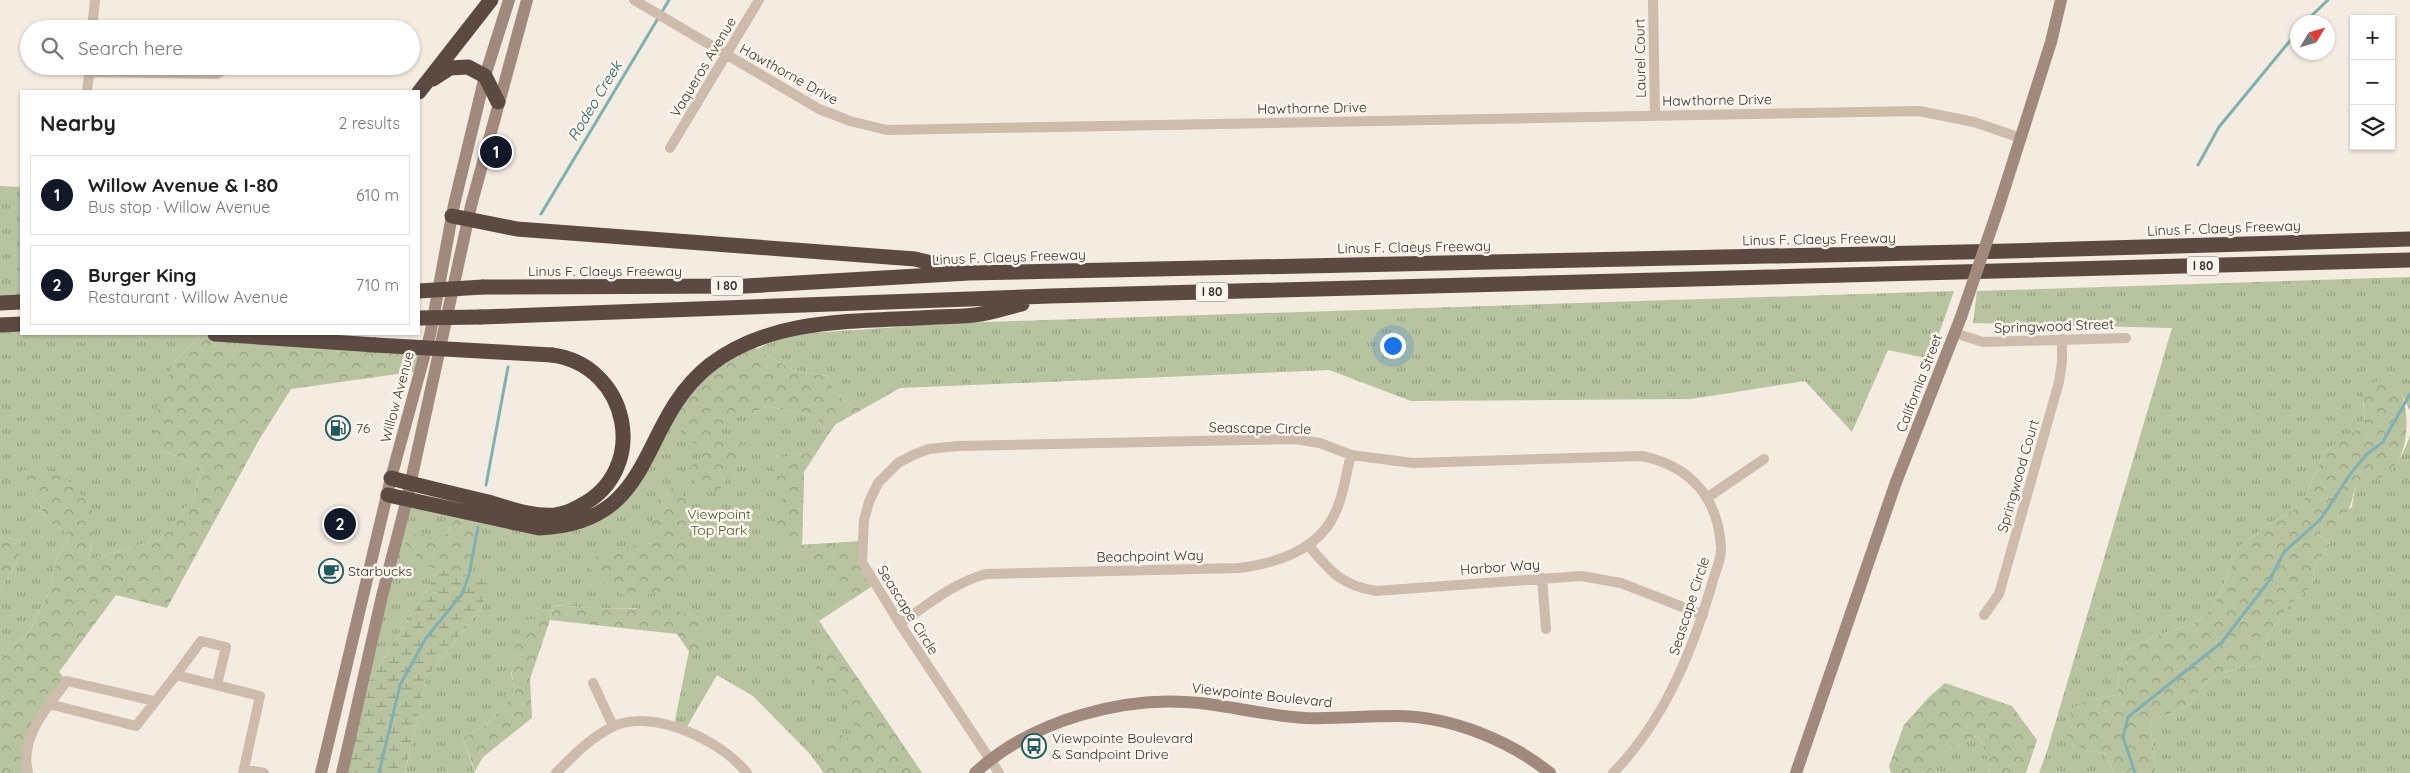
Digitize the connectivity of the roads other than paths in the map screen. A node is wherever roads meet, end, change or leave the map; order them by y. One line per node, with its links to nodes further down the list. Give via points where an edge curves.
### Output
1 (95, 0): 9 (street)
2 (491, 0): 13 (highway)
3 (509, 0): 12 (street, Willow Avenue)
4 (527, 0): 15 (street, Willow Avenue)
5 (634, 0): 10 (street, Hawthorne Drive)
6 (759, 0): 10 (street, Vaqueros Avenue)
7 (1653, 0): 16 (street, Laurel Court)
8 (2062, 0): 17 (street, California Street)
9 (93, 20)
10 (726, 54): 16 (street, Hawthorne Drive, via 819,109 850,122 887,130); 18 (street, Vaqueros Avenue)
11 (89, 75): 14 (street)
12 (485, 76): 13 (highway, via 468,67 450,68); 15 (highway); 19 (street, Willow Avenue)
13 (421, 89)
14 (88, 90)
15 (498, 102): 20 (street, Willow Avenue)
16 (1654, 116): 17 (street, Hawthorne Drive, via 1919,112 1974,122)
17 (2021, 138): 31 (street, California Street, bridge)
18 (670, 148)
19 (452, 216): 20 (highway); 37 (street, Willow Avenue, via 430,335)
20 (468, 220): 23 (highway, via 518,229 915,259); 38 (street, Willow Avenue)
21 (2410, 239): 23 (highway, Linus F. Claeys Freeway / I 80, via 1980,252)
22 (2410, 260): 25 (highway, I 80)
23 (969, 273): 24 (highway, Linus F. Claeys Freeway / I 80, bridge, via 746,286)
24 (420, 290)
25 (1050, 296): 28 (highway, I 80, bridge); 41 (highway, via 980,315 809,326 770,333 734,349 687,387 671,409 636,479 620,498 602,512 580,522 539,528)
26 (20, 302): 27 (highway)
27 (0, 303)
28 (420, 318)
29 (20, 324): 30 (highway)
30 (0, 325)
31 (1955, 333): 34 (street, Springwood Street, via 1983,342); 66 (street, California Street, via 1896,482)
32 (230, 335): 38 (highway, bridge, via 568,357 595,374 614,396 620,410 622,448 617,468 606,487 592,500 555,515 530,513)
33 (2126, 338): 34 (street, Springwood Street)
34 (2062, 339): 45 (street, Springwood Court, via 2059,382 1999,594)
35 (1351, 455): 40 (street, Seascape Circle, via 1413,463 1642,456 1659,459 1675,467); 42 (street, Beachpoint Way, via 1336,511); 46 (street, Seascape Circle, via 1320,443 1294,439 958,446 921,452 898,463 878,482 864,520 862,562)
36 (1764, 459): 40 (street)
37 (391, 478): 38 (highway); 39 (street, Willow Avenue)
38 (410, 483): 41 (street, Willow Avenue)
39 (388, 495): 41 (highway); 58 (street, Willow Avenue)
40 (1708, 497): 44 (street, Seascape Circle, via 1718,522 1722,550)
41 (407, 499): 59 (street, Willow Avenue)
42 (1308, 546): 43 (street, Harbor Way, via 1332,573 1346,583 1376,591); 46 (street, Beachpoint Way, via 1278,562 1239,568 986,574 953,587)
43 (1542, 578): 44 (street, Harbor Way, via 1602,578); 47 (street)
44 (1703, 615): 65 (street, Seascape Circle, via 1661,712)
45 (1984, 615)
46 (900, 624): 54 (street, Seascape Circle)
47 (1546, 629)
48 (176, 675): 50 (street); 50 (street, via 202,641 226,647); 51 (street)
49 (593, 682): 53 (street)
50 (217, 685): 55 (street, via 260,696)
51 (154, 701): 52 (street, via 66,681); 52 (street, via 136,726)
52 (49, 704): 56 (street, via 35,724 25,763)
53 (614, 726): 60 (street, via 585,744); 61 (street, via 641,721 674,725 718,748)
54 (990, 761): 62 (street, Viewpointe Boulevard); 63 (street, Seascape Circle); 64 (street, Viewpointe Boulevard, via 1069,718 1110,707 1182,702 1304,718 1398,716 1424,719 1493,738)
55 (244, 771): 57 (street)
56 (28, 773)
57 (264, 773)
58 (320, 773)
59 (342, 773)
60 (556, 773)
61 (747, 773)
62 (975, 773)
63 (999, 773)
64 (1550, 773)
65 (1613, 773)
66 (1796, 773)

